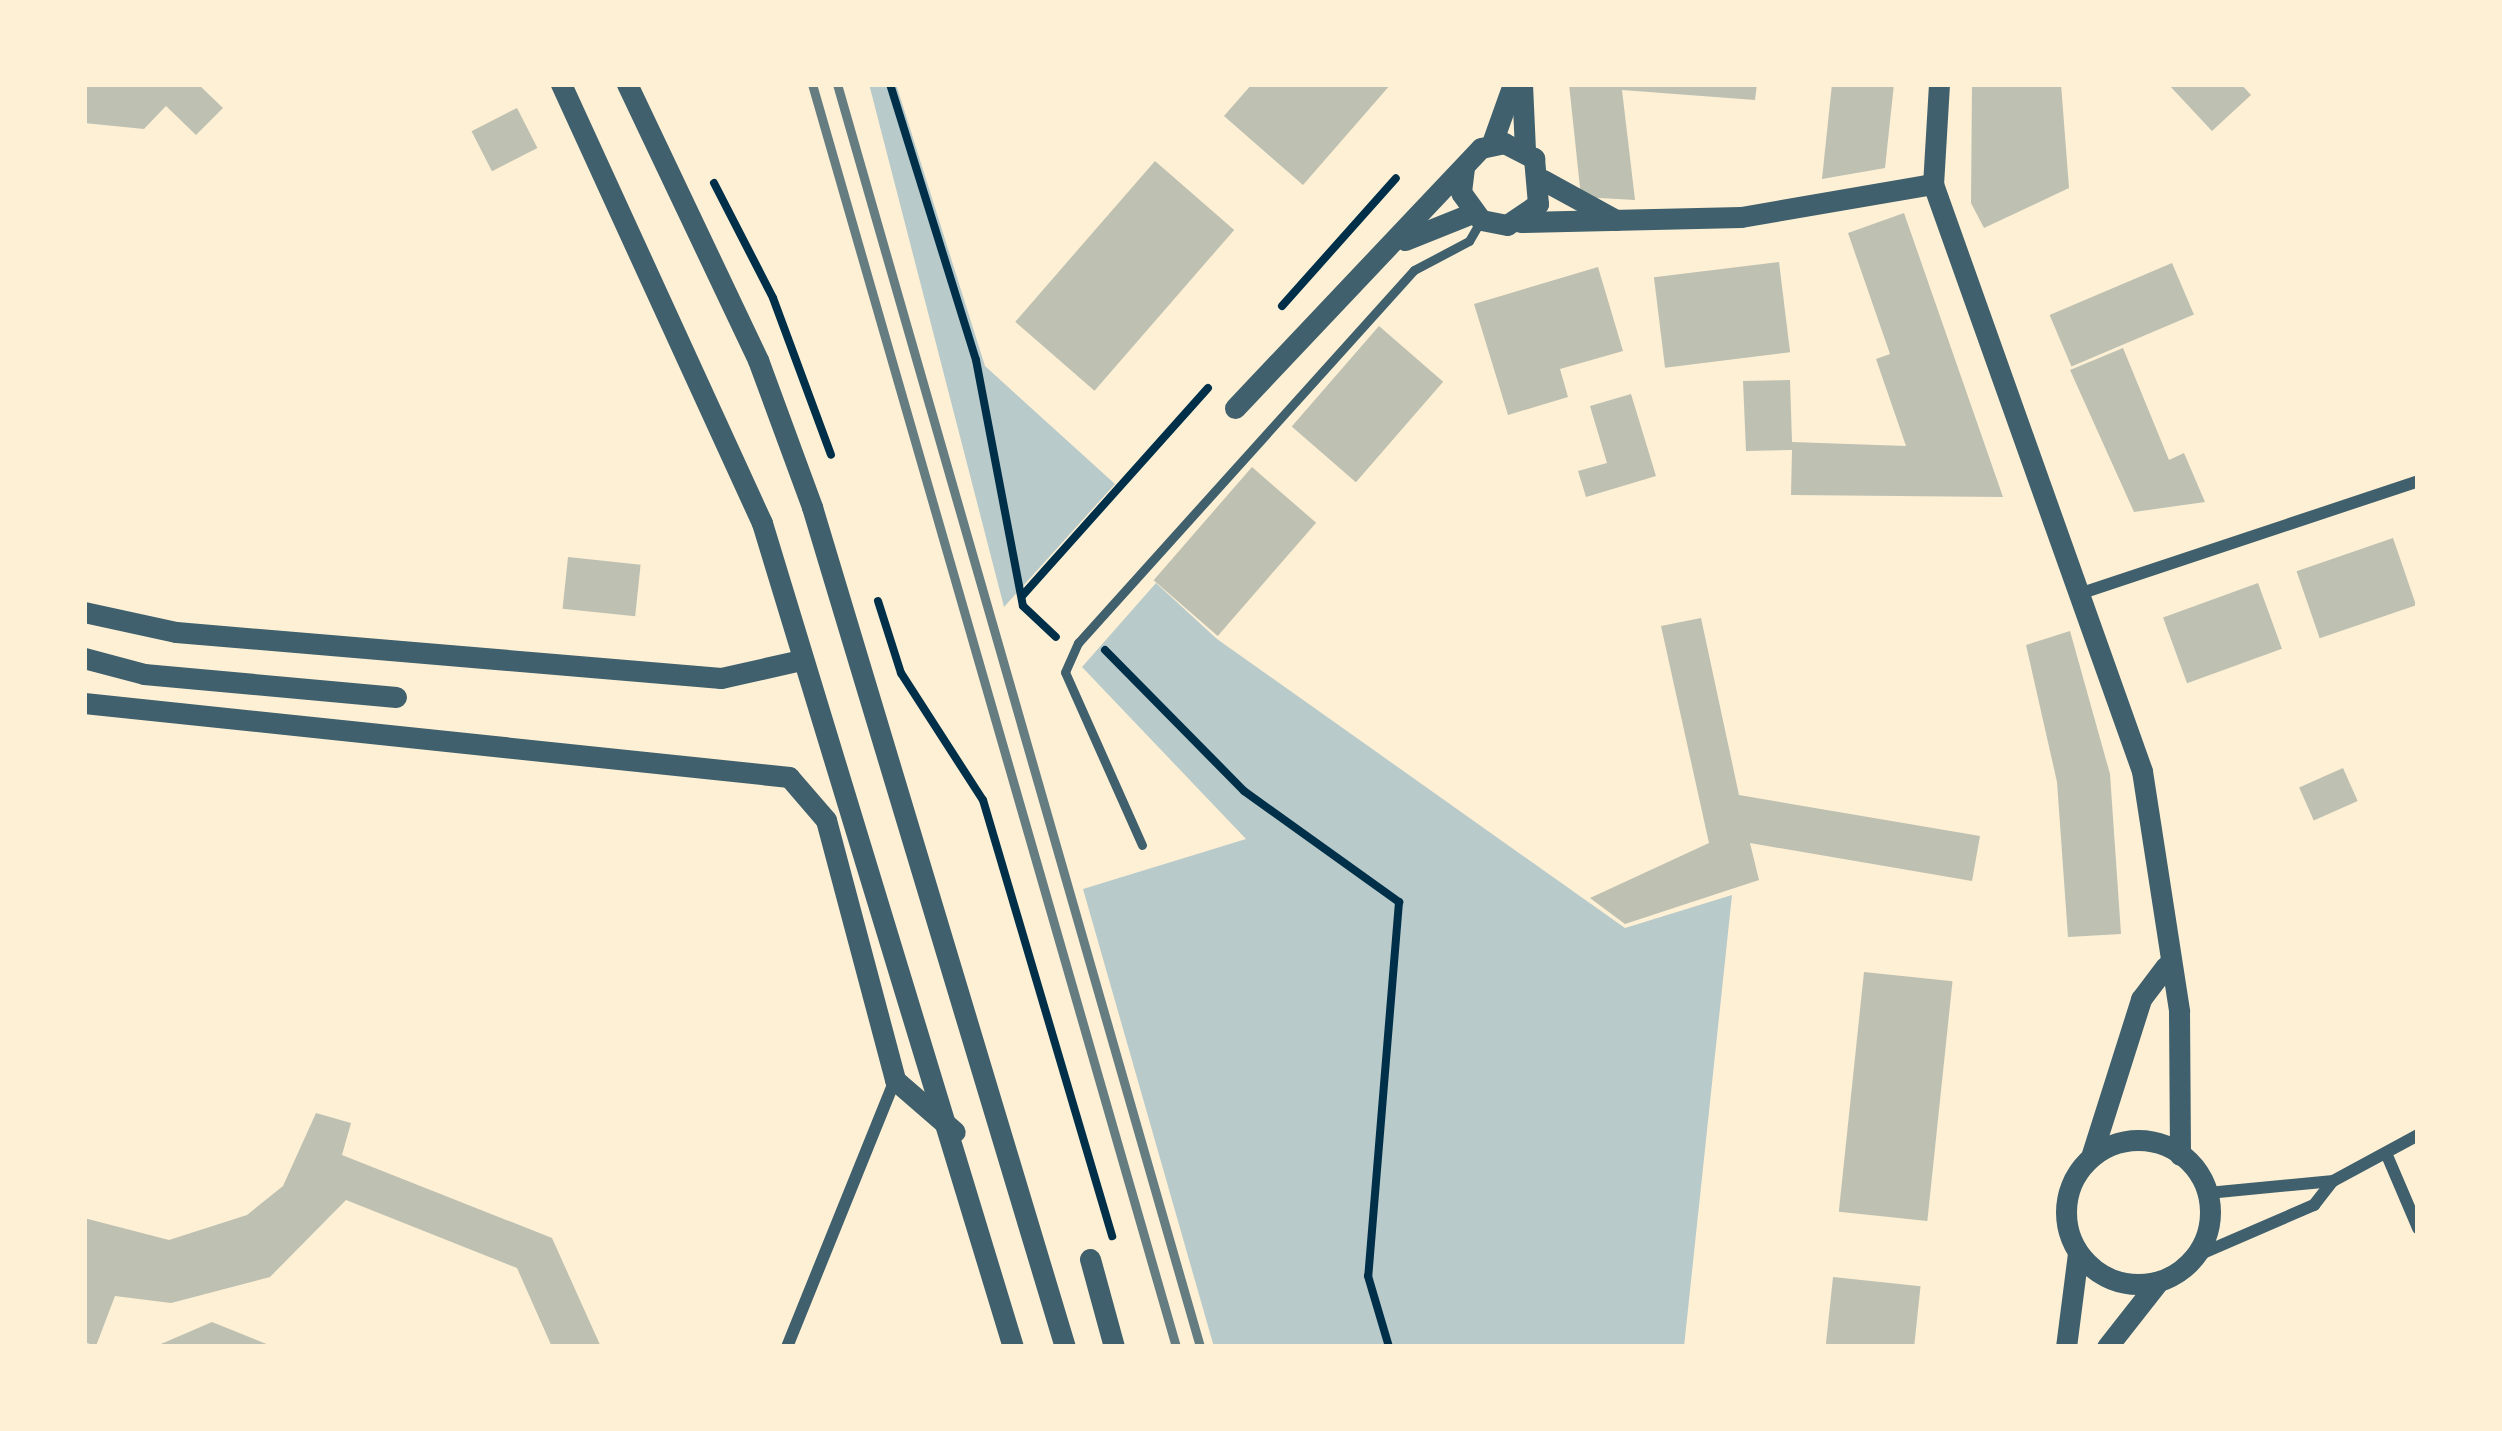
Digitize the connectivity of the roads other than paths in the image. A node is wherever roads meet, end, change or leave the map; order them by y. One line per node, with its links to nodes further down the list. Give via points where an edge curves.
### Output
1 (561, 84): 19 (street, via 708,389)
2 (627, 84): 39 (street, via 758,361 812,506)
3 (1517, 84): 5 (street); 6 (street)
4 (1939, 84): 9 (street)
5 (1492, 143): 6 (street); 7 (street)
6 (1525, 150): 8 (street)
7 (1464, 166): 10 (street); 13 (street)
8 (1543, 180): 11 (street); 12 (street)
9 (1933, 184): 12 (street, via 1839,207); 16 (street)
10 (1477, 217): 11 (street); 13 (street); 22 (lane, via 1469,241 1414,270 1078,643 1065,673)
11 (1520, 222): 12 (street)
12 (1622, 223)
13 (1399, 242): 14 (street)
14 (1235, 408)
15 (2418, 481): 16 (street)
16 (2085, 592): 23 (street, via 2142,771)
17 (84, 612): 19 (street, via 176,632 721,678)
18 (84, 658): 20 (street, via 144,674)
19 (801, 660): 25 (street)
20 (396, 697)
21 (84, 703): 24 (street, via 789,778 826,820)
22 (1142, 845)
23 (2166, 966): 28 (street, via 2179,1011); 29 (street, via 2141,999)
24 (895, 1080): 25 (street); 37 (street)
25 (955, 1132): 38 (street)
26 (2418, 1135): 27 (street)
27 (2386, 1153): 30 (street); 32 (street)
28 (2180, 1155): 29 (street, via 2128,1141); 31 (street)
29 (2091, 1156): 33 (street, via 2068,1192)
30 (2333, 1181): 31 (street); 34 (street, via 2314,1205)
31 (2208, 1193): 34 (street)
32 (2418, 1228)
33 (2078, 1253): 36 (street, via 2113,1281); 41 (street)
34 (2196, 1256): 36 (street)
35 (1090, 1259): 40 (street)
36 (2158, 1282): 42 (street)
37 (787, 1347)
38 (1013, 1347)
39 (1065, 1347)
40 (1114, 1347)
41 (2066, 1347)
42 (2107, 1347)

